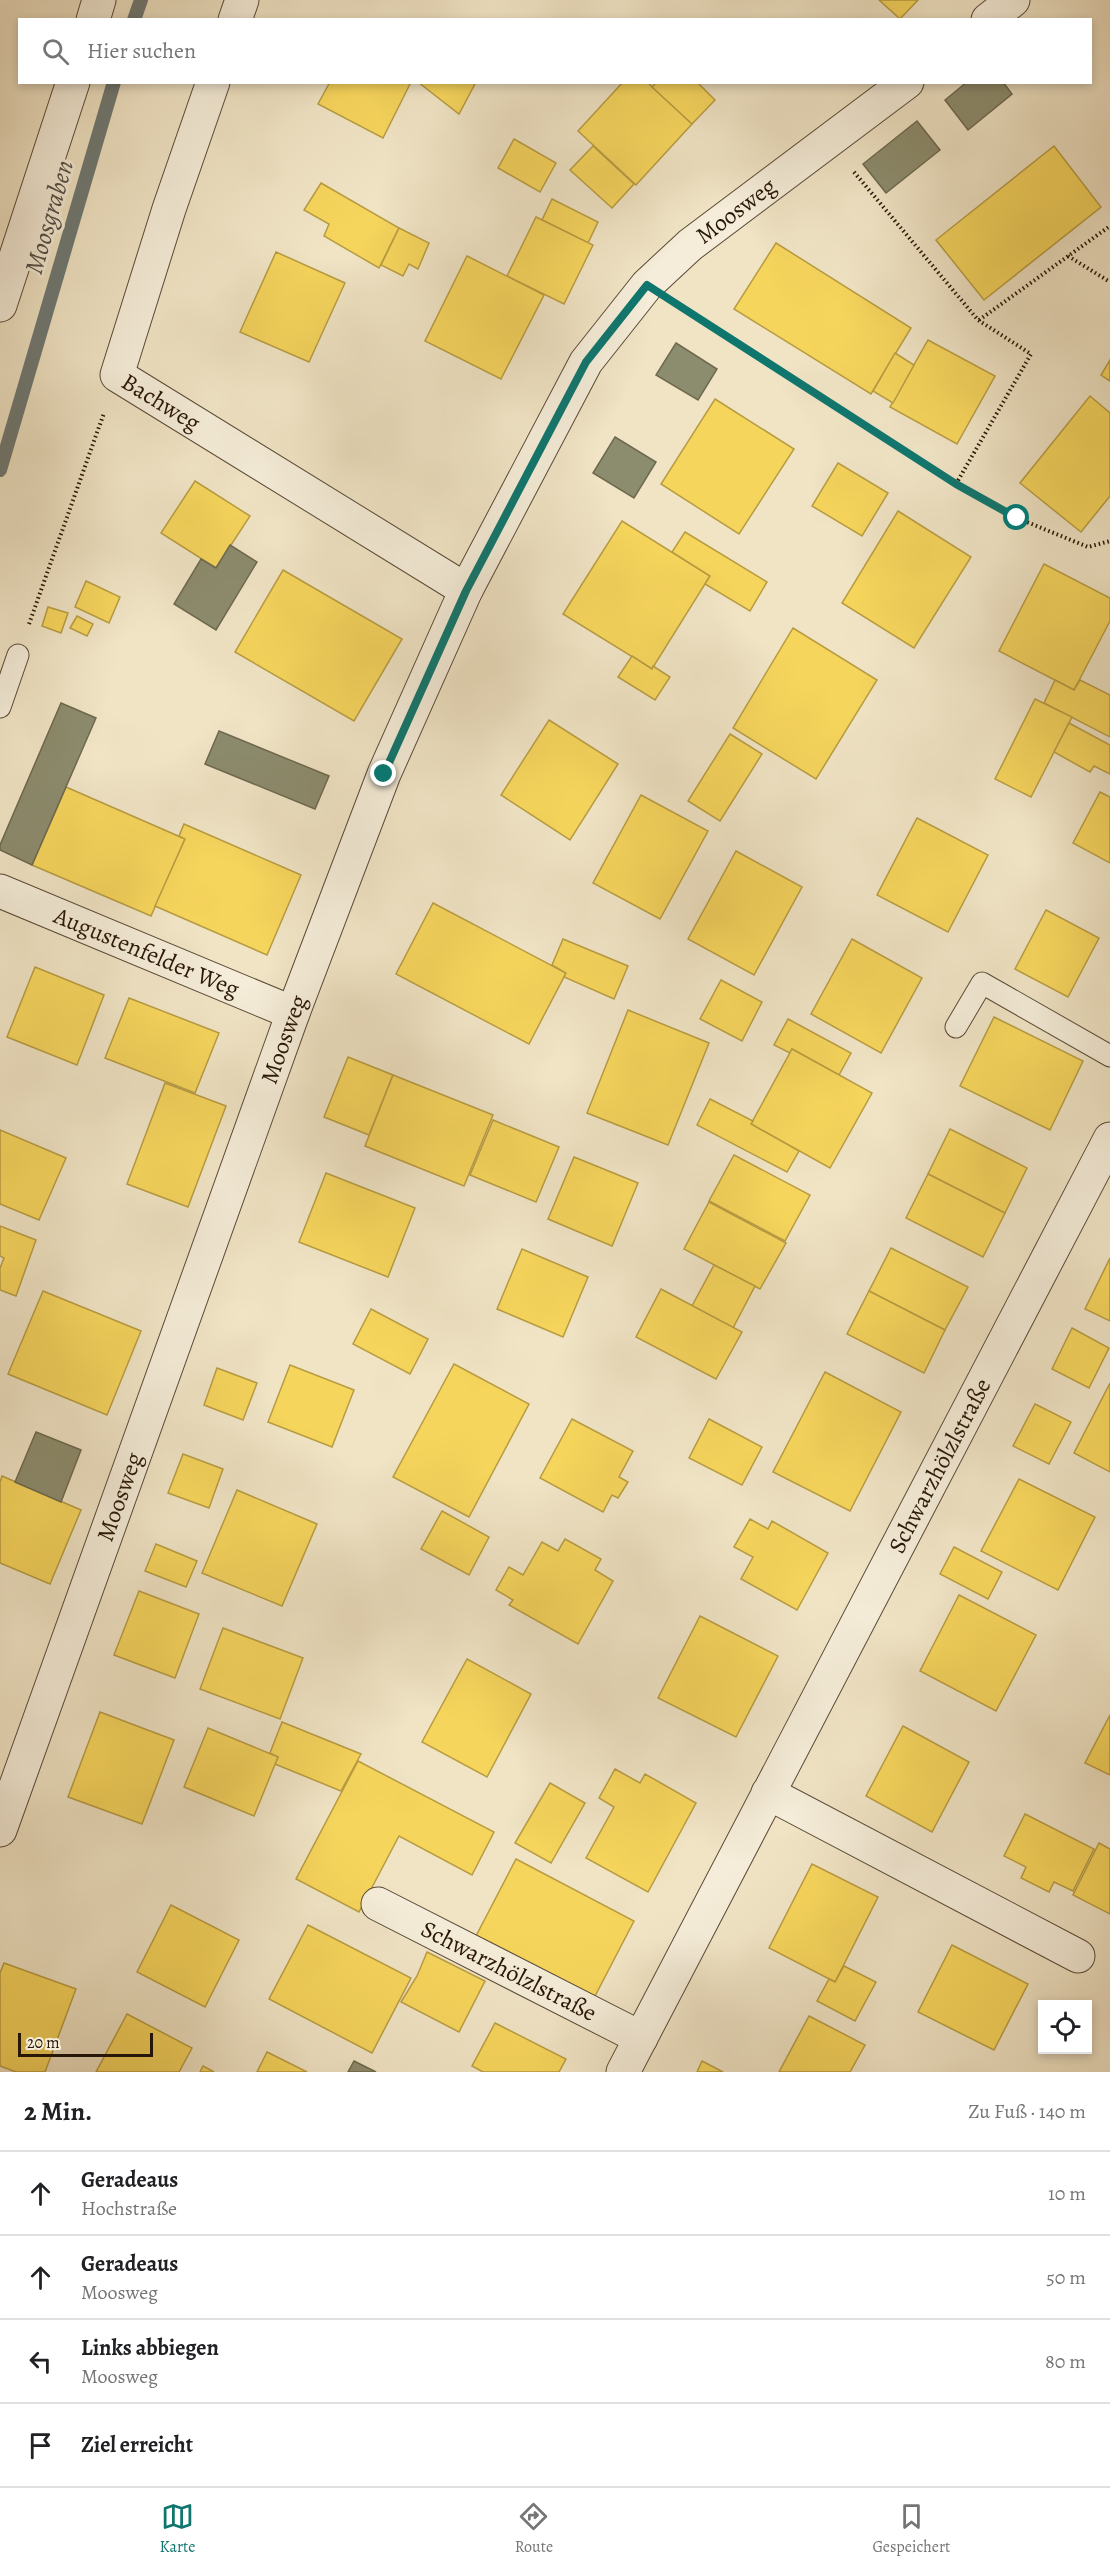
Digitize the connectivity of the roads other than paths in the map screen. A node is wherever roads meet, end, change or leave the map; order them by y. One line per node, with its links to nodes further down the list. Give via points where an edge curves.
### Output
1 (99, 0): 4 (street)
2 (242, 0): 5 (street)
3 (1013, 0): 6 (street)
4 (94, 18)
5 (236, 18)
6 (990, 18)
7 (72, 84): 10 (street)
8 (212, 84): 11 (street, Bachweg, via 117,375)
9 (904, 84): 11 (street, Moosweg, via 690,245 647,285 586,362)
10 (2, 290)
11 (466, 591): 15 (street, Moosweg, via 384,774)
12 (18, 655): 13 (lane)
13 (0, 707)
14 (0, 891): 15 (street, Augustenfelder Weg)
15 (293, 1013): 20 (street, Moosweg)
16 (956, 1027): 17 (lane, via 982,983)
17 (1110, 1056)
18 (1110, 1139): 19 (street, Schwarzhölzlstraße)
19 (768, 1792): 22 (street); 23 (street, Schwarzhölzlstraße)
20 (0, 1830)
21 (378, 1904): 23 (street, Schwarzhölzlstraße)
22 (1078, 1956)
23 (641, 2038): 24 (street, Schwarzhölzlstraße)
24 (623, 2072)

